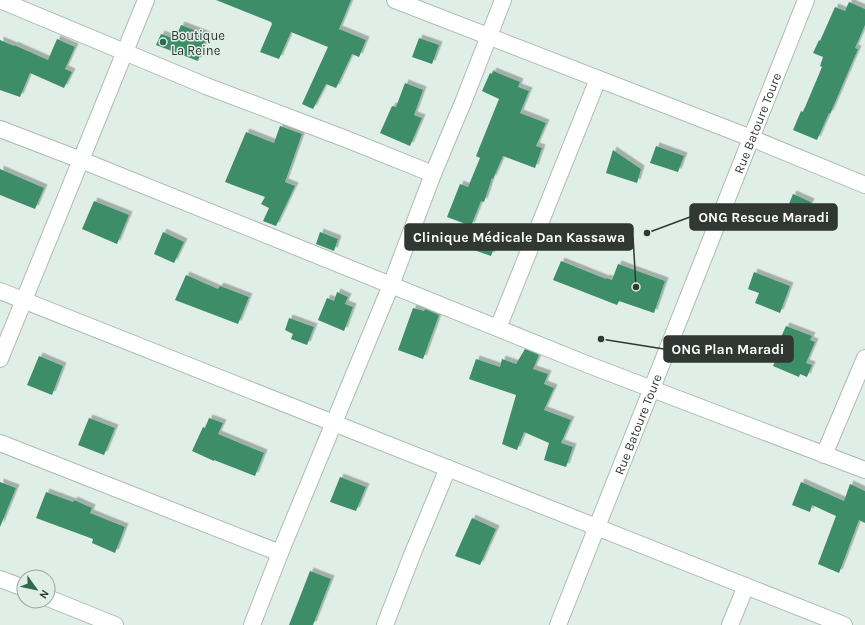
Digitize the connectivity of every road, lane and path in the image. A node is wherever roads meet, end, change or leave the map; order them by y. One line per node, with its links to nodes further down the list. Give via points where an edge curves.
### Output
1 (0, 0): 7 (street)
2 (146, 0): 7 (street)
3 (395, 0): 6 (street)
4 (503, 0): 6 (street)
5 (806, 0): 10 (street, Rue Batoure Toure)
6 (488, 36): 8 (street); 12 (street)
7 (125, 53): 11 (street); 12 (street)
8 (598, 79): 10 (street); 17 (street)
9 (0, 129): 11 (street)
10 (751, 138): 13 (street); 20 (street, Rue Batoure Toure)
11 (81, 160): 14 (street); 16 (street)
12 (433, 174): 14 (street)
13 (865, 185)
14 (391, 285): 17 (street); 21 (street)
15 (0, 291): 16 (street)
16 (24, 300): 19 (street); 21 (street)
17 (498, 328): 20 (street)
18 (865, 358): 23 (street)
19 (0, 359)
20 (652, 388): 23 (street); 26 (street, Rue Batoure Toure)
21 (334, 423): 24 (street); 27 (street)
22 (0, 443): 27 (street)
23 (824, 455): 25 (street)
24 (448, 468): 26 (street); 34 (street)
25 (865, 470)
26 (597, 527): 30 (street); 35 (street, Rue Batoure Toure)
27 (280, 553): 33 (street)
28 (0, 579): 29 (street)
29 (16, 585)
30 (746, 586): 36 (street); 37 (street)
31 (56, 601): 32 (street)
32 (115, 625)
33 (252, 625)
34 (385, 625)
35 (558, 625)
36 (730, 625)
37 (844, 625)

